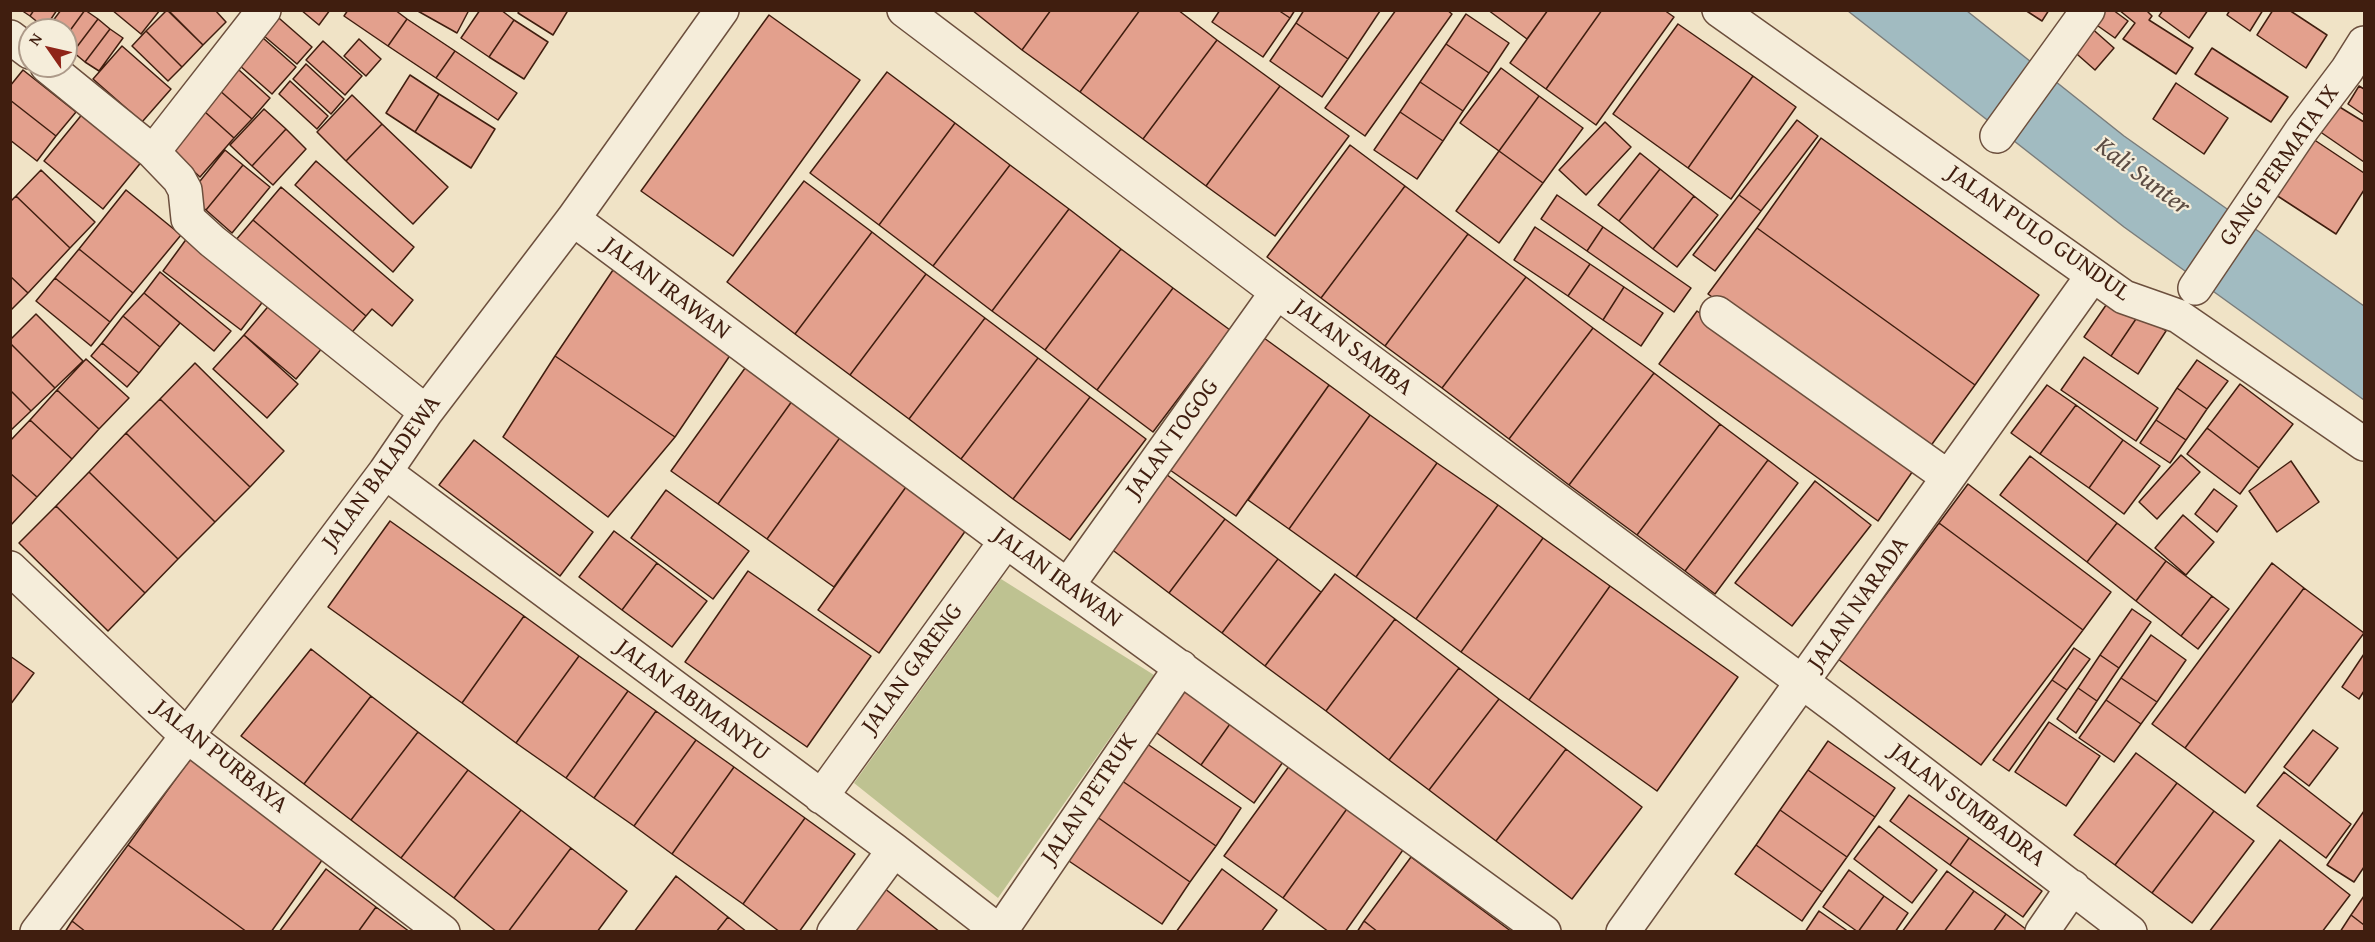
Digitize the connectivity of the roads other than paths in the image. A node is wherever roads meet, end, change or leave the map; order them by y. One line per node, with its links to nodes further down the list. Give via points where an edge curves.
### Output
1 (264, 10): 9 (street)
2 (722, 10): 10 (street, JALAN BALADEWA)
3 (904, 10): 13 (street, JALAN SAMBA)
4 (1719, 10): 11 (street, JALAN PULO GUNDUL)
5 (2088, 10): 8 (street)
6 (2364, 43): 12 (street, GANG PERMATA IX)
7 (62, 78): 9 (street)
8 (1997, 136)
9 (153, 152): 15 (street, via 185,190 188,219)
10 (573, 219): 15 (street, JALAN BALADEWA); 19 (street, JALAN IRAWAN)
11 (2093, 275): 16 (street, JALAN PULO GUNDUL, via 2124,297 2178,316); 18 (street, JALAN NARADA)
12 (2195, 288)
13 (1277, 292): 21 (street, JALAN TOGOG); 23 (street, JALAN SAMBA)
14 (1717, 313): 18 (street)
15 (420, 407): 17 (street, JALAN BALADEWA)
16 (2364, 444)
17 (385, 472): 24 (street, JALAN BALADEWA); 25 (street, JALAN ABIMANYU)
18 (1948, 477): 23 (street, JALAN NARADA)
19 (1006, 541): 21 (street, JALAN IRAWAN); 25 (street, JALAN GARENG)
20 (10, 567): 24 (street, JALAN PURBAYA)
21 (1068, 585): 22 (street, JALAN IRAWAN)
22 (1181, 667): 31 (street, JALAN PETRUK); 32 (street, JALAN IRAWAN)
23 (1802, 684): 27 (street, JALAN SUMBADRA); 33 (street, JALAN NARADA)
24 (178, 727): 28 (street, JALAN BALADEWA); 29 (street, JALAN PURBAYA)
25 (821, 797): 26 (street, JALAN ABIMANYU)
26 (894, 850): 30 (street); 31 (street, JALAN ABIMANYU)
27 (2073, 887): 34 (street); 35 (street, JALAN SUMBADRA)
28 (36, 932)
29 (443, 932)
30 (834, 932)
31 (1000, 932)
32 (1544, 932)
33 (1623, 932)
34 (2042, 932)
35 (2130, 932)

